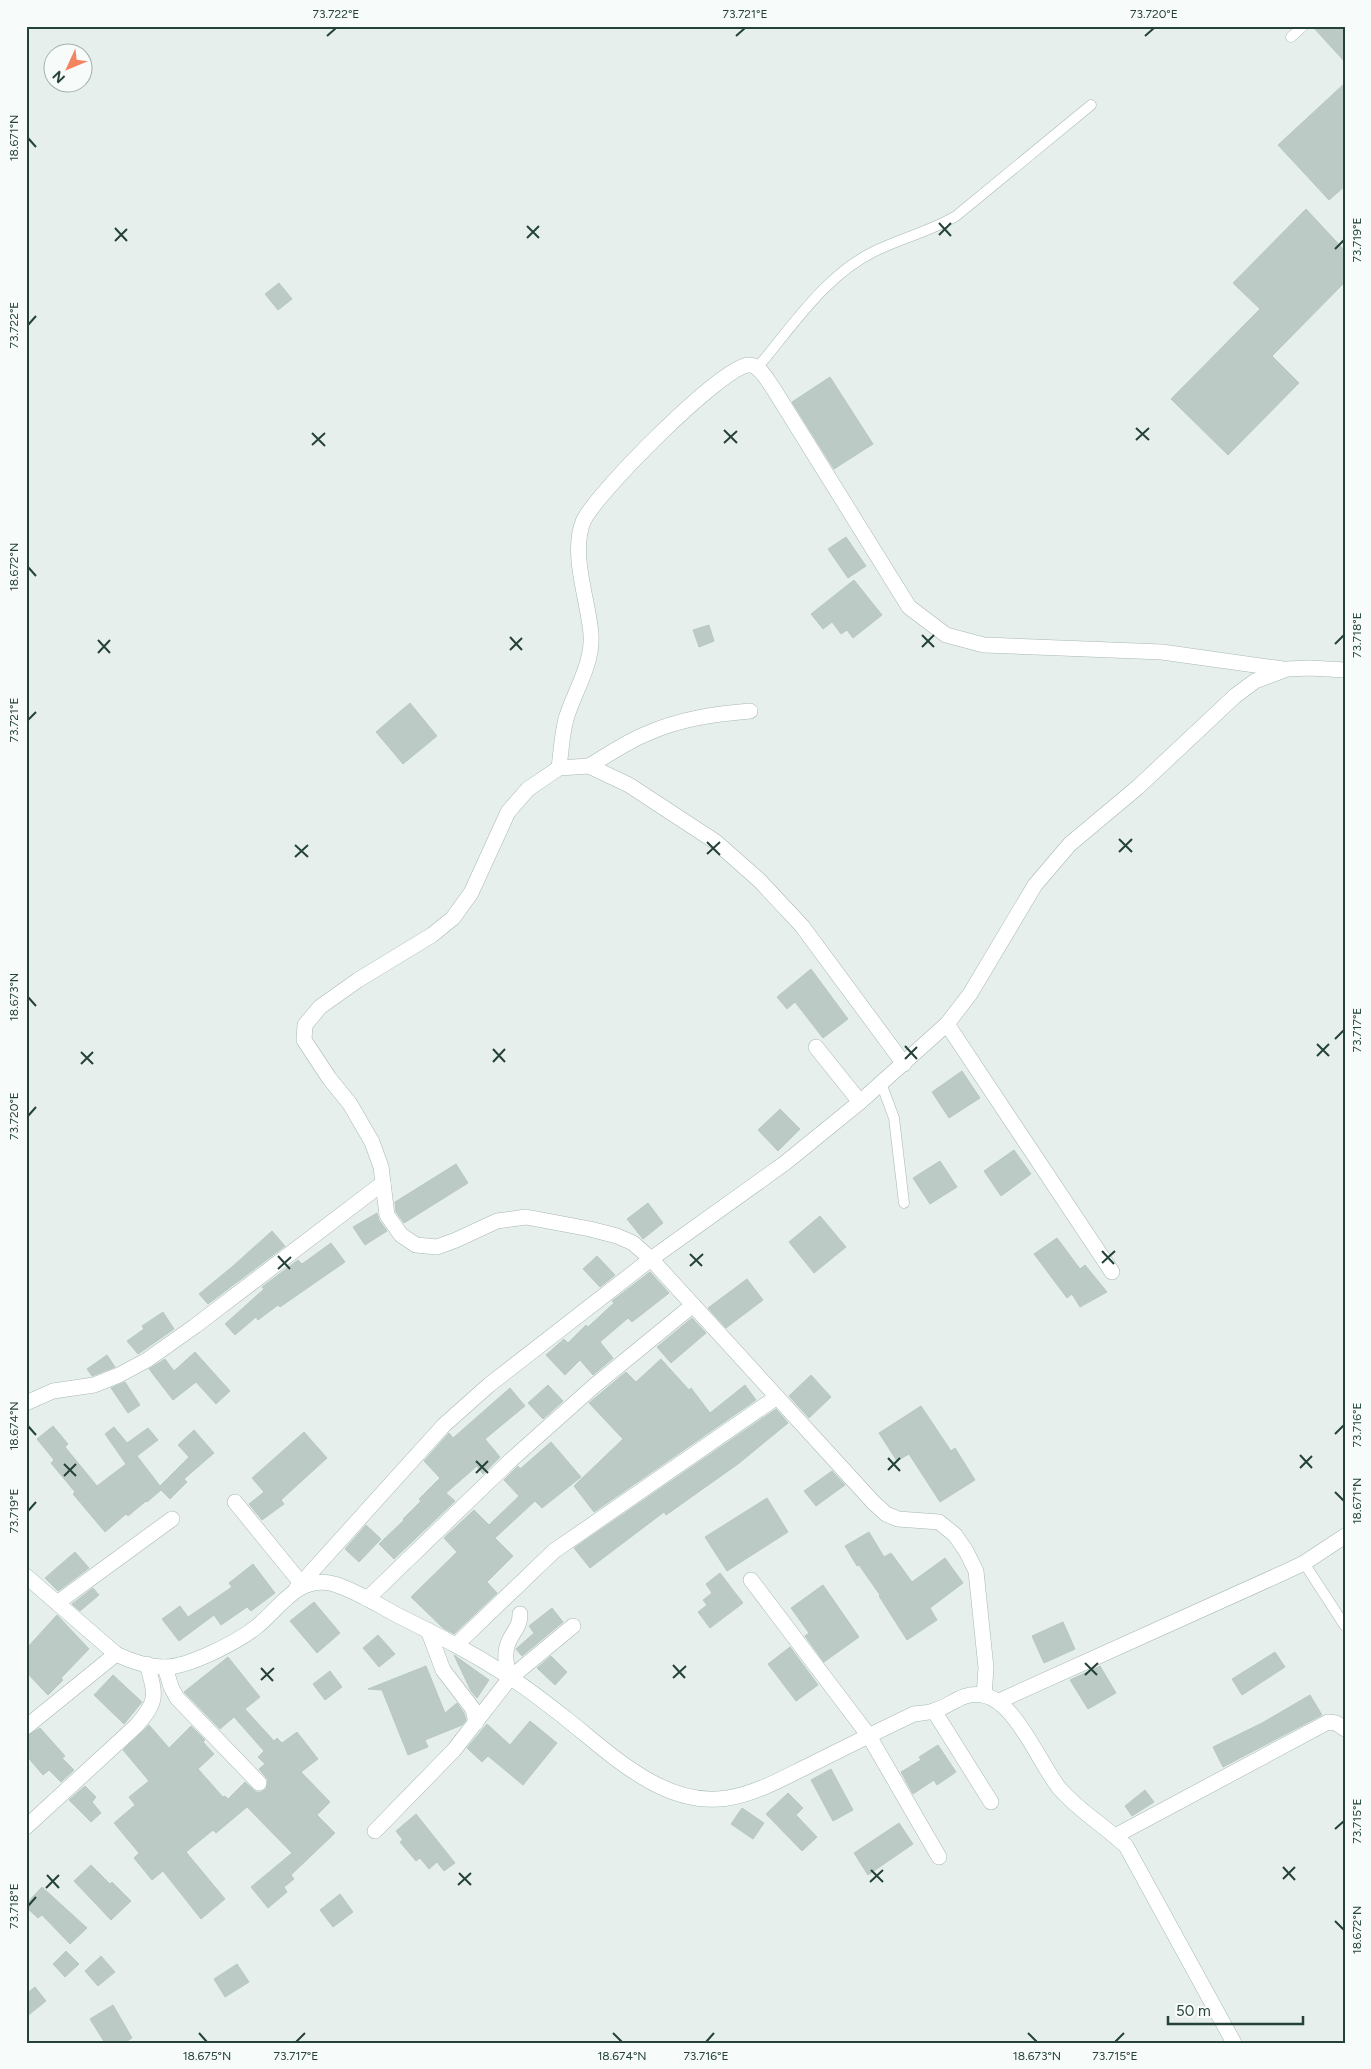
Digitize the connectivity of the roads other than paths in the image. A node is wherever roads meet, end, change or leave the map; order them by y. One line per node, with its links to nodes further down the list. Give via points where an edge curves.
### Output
1 (1303, 26): 2 (lane)
2 (1291, 37)
3 (1090, 105): 4 (lane, via 956,216 874,251 850,267 812,302)
4 (757, 368): 5 (street, via 773,388 909,607 946,635 984,645 1162,652); 9 (street, via 752,365 732,371 681,414 606,490 582,523 579,559 592,637 589,656 566,719)
5 (1287, 669): 6 (street); 10 (street, via 1255,681 1235,696 1138,788 1070,844 1035,885 970,994)
6 (1345, 670)
7 (750, 711): 8 (street, via 713,714 674,723 646,734)
8 (589, 766): 9 (street); 12 (street, via 629,785 716,842 760,882 802,926)
9 (559, 768): 15 (street, via 528,789 508,812 472,893 453,918 320,1007 304,1025 304,1040 311,1053 350,1104 372,1142)
10 (947, 1024): 12 (street); 18 (street)
11 (816, 1047): 14 (street)
12 (904, 1064): 13 (street)
13 (882, 1083): 14 (street); 16 (lane, via 894,1118)
14 (860, 1102): 17 (street, via 785,1164)
15 (383, 1183): 17 (street, via 388,1215 401,1235 416,1245 437,1247 497,1221 526,1217 617,1236); 21 (street, via 147,1360 119,1376 94,1385 53,1390)
16 (904, 1203)
17 (651, 1259): 19 (street); 28 (street, via 548,1337 444,1425)
18 (1112, 1272)
19 (693, 1305): 20 (street); 29 (street, via 594,1386 511,1460)
20 (777, 1397): 35 (street, via 554,1551); 40 (street, via 886,1514 898,1519 939,1522 955,1535 976,1571 986,1668)
21 (26, 1402)
22 (235, 1502): 28 (street)
23 (172, 1519): 30 (street)
24 (1345, 1536): 25 (street)
25 (1304, 1563): 33 (lane); 41 (street)
26 (26, 1576): 30 (street)
27 (751, 1580): 46 (street)
28 (299, 1586): 29 (street, via 315,1582 332,1584); 38 (street, via 256,1627 235,1642 186,1663)
29 (367, 1598): 34 (street)
30 (58, 1604): 36 (street)
31 (520, 1614): 39 (street, via 520,1624 508,1642 506,1652)
32 (573, 1626): 39 (street)
33 (1345, 1626)
34 (428, 1630): 35 (street); 43 (street, via 443,1670 473,1709)
35 (456, 1646): 39 (street)
36 (116, 1654): 37 (street, via 132,1662); 44 (street)
37 (147, 1664): 38 (street); 49 (street, via 154,1688 150,1710)
38 (165, 1667): 47 (street, via 170,1688 177,1698)
39 (510, 1678): 43 (street); 46 (street, via 642,1777 675,1792 706,1800 729,1798 762,1788)
40 (984, 1695): 41 (street); 42 (street, via 965,1695)
41 (999, 1701): 51 (street, via 1023,1729 1060,1789)
42 (934, 1711): 46 (street, via 914,1714); 48 (street)
43 (476, 1722): 50 (street, via 437,1768)
44 (26, 1727)
45 (1345, 1729): 51 (street, via 1328,1722)
46 (869, 1736): 52 (street)
47 (259, 1783)
48 (991, 1802)
49 (26, 1827)
50 (375, 1831)
51 (1115, 1836): 53 (street, via 1126,1846 1141,1872)
52 (939, 1857)
53 (1234, 2043)

